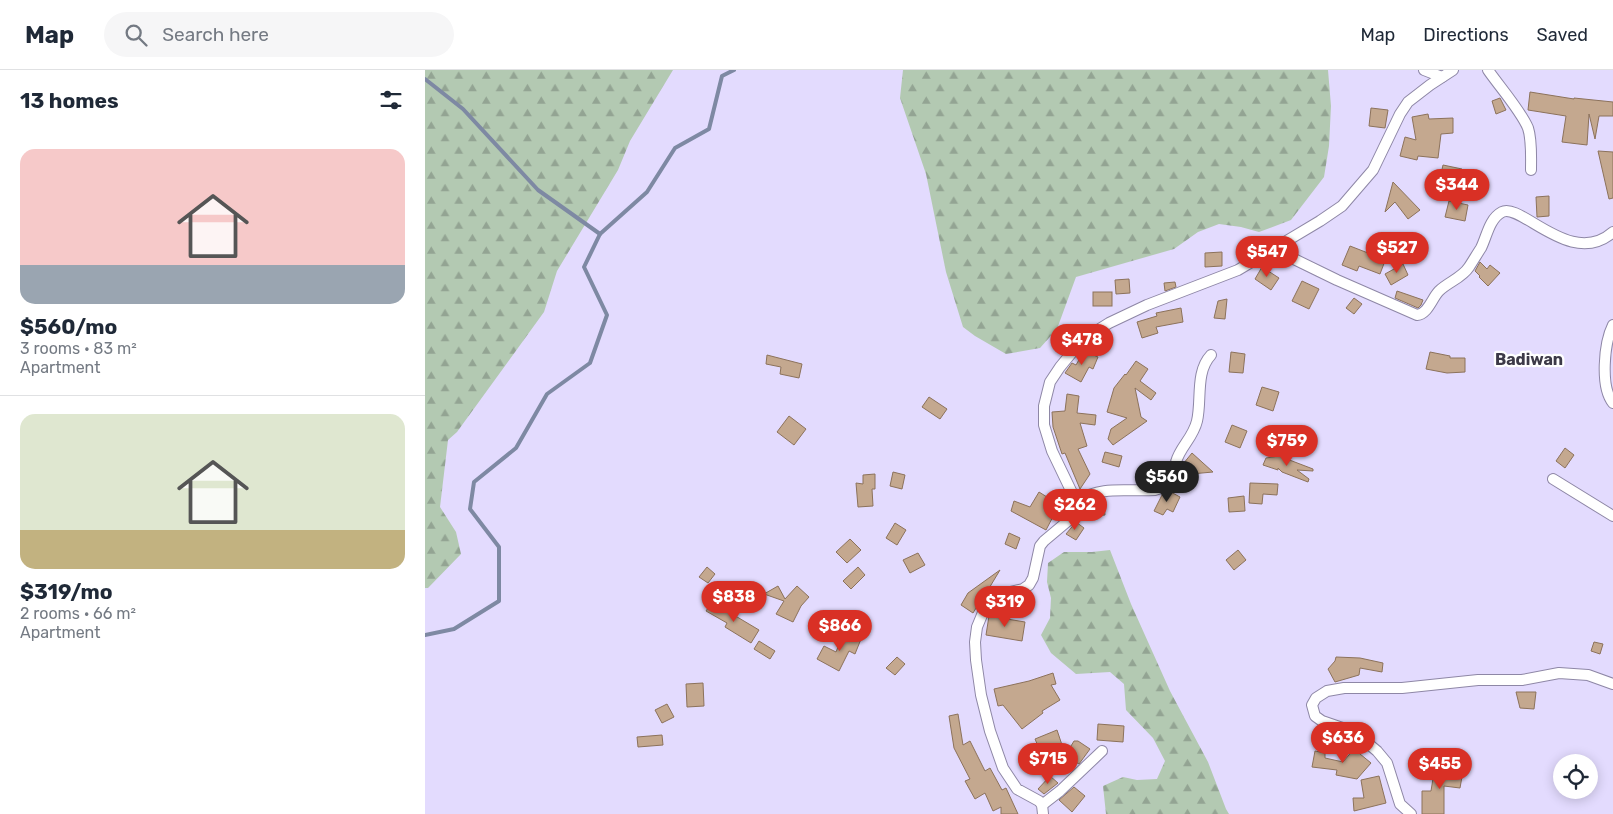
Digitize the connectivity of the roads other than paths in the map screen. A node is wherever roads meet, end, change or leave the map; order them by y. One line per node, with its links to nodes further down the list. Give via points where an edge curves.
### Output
1 (1424, 70): 4 (street)
2 (1453, 70): 4 (street)
3 (1488, 70): 5 (street, via 1521,114 1528,129)
4 (1442, 77): 7 (street, via 1408,102 1373,170 1347,200)
5 (1531, 170)
6 (1613, 232): 7 (street, via 1598,242 1569,241 1544,231 1513,212 1500,213 1465,272 1439,290 1424,313 1417,315 1337,280)
7 (1276, 248): 12 (street, via 1222,277 1124,314 1093,333 1060,367 1046,394 1044,425 1047,439)
8 (1613, 325): 10 (street, via 1607,340 1605,380)
9 (1211, 355): 12 (street, via 1203,368 1199,413 1194,430 1177,457 1170,482 1155,490 1103,490)
10 (1613, 402)
11 (1553, 478): 13 (street)
12 (1076, 501): 16 (street, via 1069,520 1040,546 1029,585 991,599 977,627 976,660 989,731 1011,782 1039,801)
13 (1613, 516)
14 (1613, 684): 17 (street, via 1588,675 1559,673 1522,680 1478,680 1402,688 1344,688 1327,691 1316,698 1312,705 1315,716 1354,732 1377,751 1387,764 1400,804)
15 (1102, 751): 16 (street)
16 (1043, 810)
17 (1411, 814)

